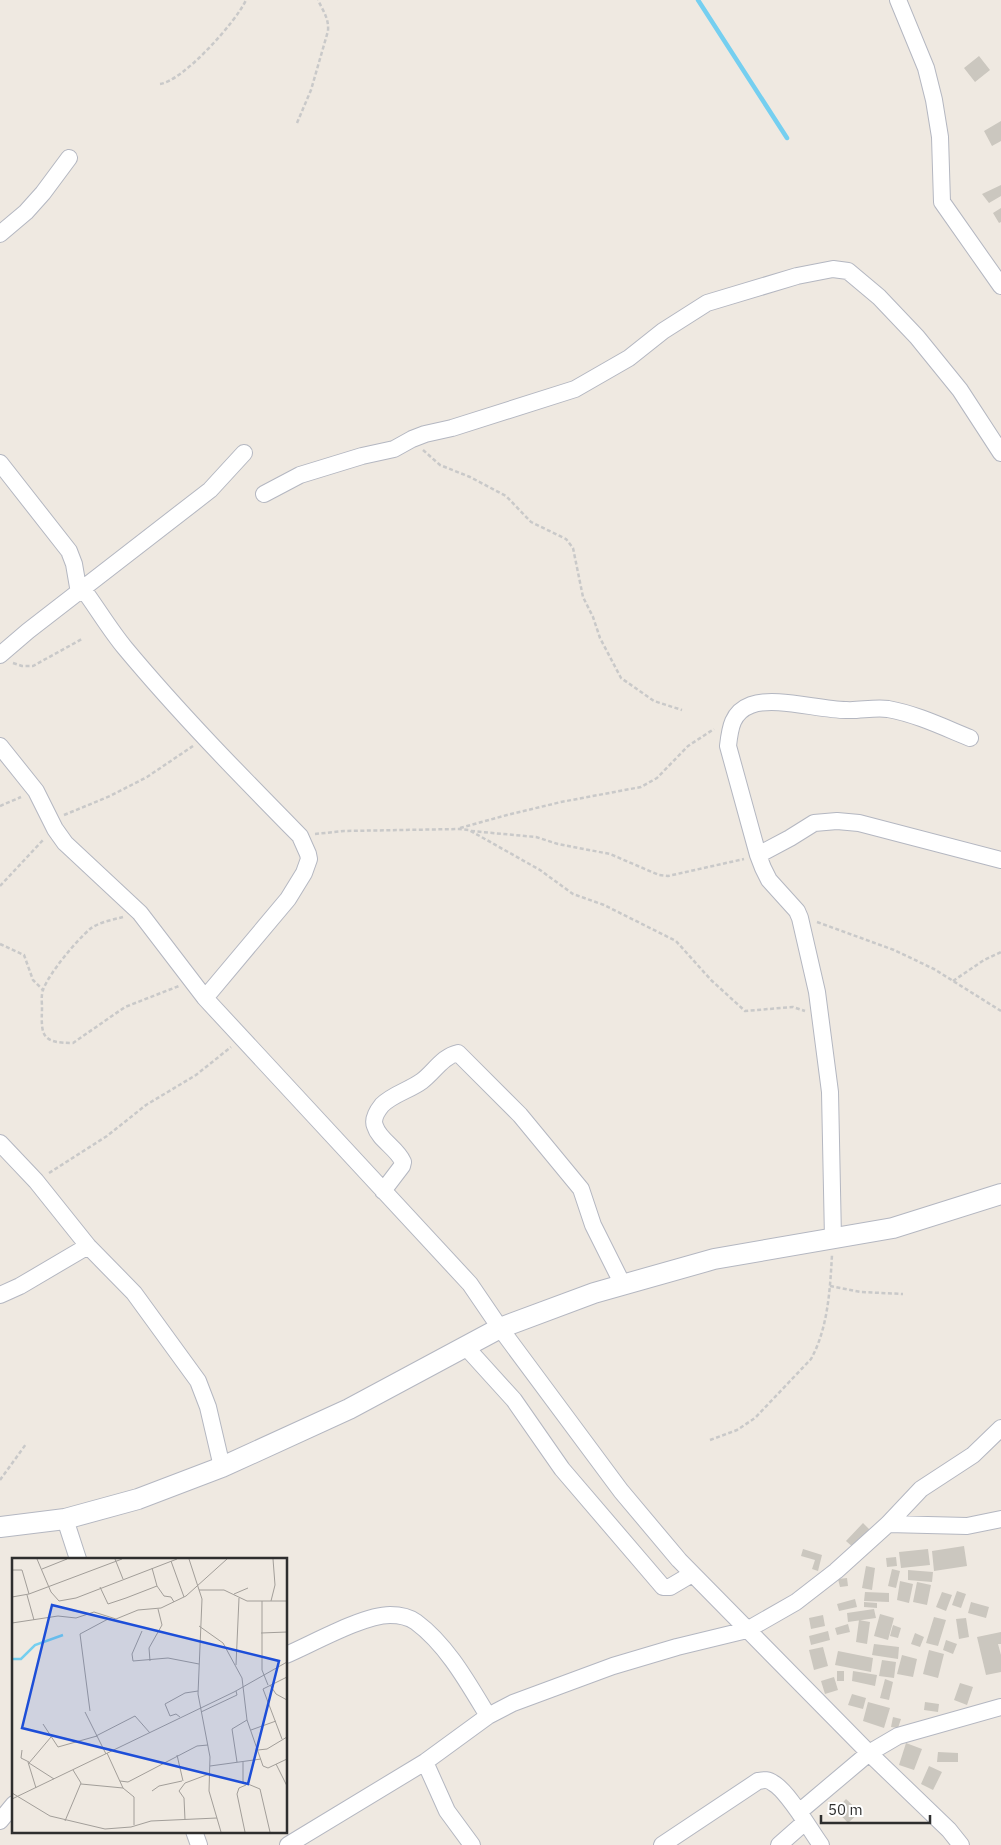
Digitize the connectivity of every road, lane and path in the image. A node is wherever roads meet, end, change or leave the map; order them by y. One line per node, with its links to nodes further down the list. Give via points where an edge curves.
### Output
1 (246, 0): 4 (path, via 229,27 207,50 176,77)
2 (318, 0): 5 (path, via 326,15 328,31 311,90)
3 (898, 0): 8 (street, via 926,68 934,100 940,137 942,202)
4 (160, 84)
5 (297, 123)
6 (69, 158): 7 (street, via 43,194)
7 (0, 234)
8 (1001, 286)
9 (406, 443): 11 (street, via 431,432 575,389 629,358 684,316 707,303 833,268 848,272 879,297 918,337 960,390); 13 (street, via 390,451 362,456 300,476); 17 (path, via 423,450 440,465 506,496 531,522 566,539 573,548 583,597 621,678 654,701)
10 (244, 453): 14 (street, via 210,490)
11 (1001, 453)
12 (0, 463): 14 (street, via 69,551)
13 (264, 494)
14 (81, 591): 16 (street, via 28,631); 20 (street)
15 (82, 639): 16 (path, via 33,666 22,666)
16 (4, 658)
17 (682, 710)
18 (718, 727): 25 (path, via 688,746 657,778 641,787 543,806)
19 (970, 738): 28 (street, via 930,721 886,709 846,710 779,702 751,705 734,719 728,746)
20 (204, 739): 24 (path, via 147,777 65,814); 27 (street)
21 (0, 746): 22 (street)
22 (36, 790): 23 (path); 24 (street)
23 (0, 806)
24 (55, 829): 30 (path); 31 (street, via 65,843)
25 (459, 829): 26 (path); 27 (path, via 344,831)
26 (469, 830): 28 (path, via 536,837 610,854 668,876); 40 (path, via 540,870 573,894 604,905 676,940 711,980 746,1011 793,1007)
27 (300, 836): 38 (street, via 308,854 304,873 288,899)
28 (758, 854): 29 (street, via 808,825 837,821 859,823); 32 (street, via 770,880 798,911)
29 (1001, 860)
30 (0, 886)
31 (140, 913): 35 (street); 37 (path, via 111,920 90,930 64,959)
32 (800, 918): 36 (path, via 894,950); 40 (street)
33 (0, 944): 37 (path, via 22,954 33,980)
34 (1001, 952): 36 (path)
35 (192, 981): 37 (path, via 125,1007 71,1044 53,1041 42,1031); 38 (street)
36 (953, 981): 39 (path)
37 (43, 990)
38 (205, 998): 41 (street)
39 (1001, 1011)
40 (821, 1022): 46 (street, via 830,1092)
41 (242, 1038): 43 (path, via 196,1075 146,1105 107,1136); 44 (street)
42 (0, 1143): 43 (street)
43 (36, 1181): 47 (street)
44 (383, 1191): 48 (street, via 403,1162 379,1133 374,1117 383,1104 422,1081 448,1056 458,1053 520,1115 581,1188 593,1225); 52 (street, via 470,1284)
45 (1001, 1194): 46 (street, via 893,1228)
46 (833, 1239): 48 (street, via 714,1259); 49 (path)
47 (88, 1246): 51 (street); 57 (street, via 134,1293 198,1381 208,1407)
48 (623, 1285): 52 (street)
49 (830, 1286): 50 (path, via 861,1292); 55 (path, via 823,1328 811,1359 755,1418 737,1430)
50 (903, 1294)
51 (0, 1295)
52 (500, 1328): 53 (street); 64 (street, via 621,1491)
53 (465, 1346): 57 (street, via 349,1409); 64 (street, via 514,1400 562,1469 663,1588)
54 (1001, 1428): 62 (street, via 972,1455 922,1489)
55 (710, 1440)
56 (26, 1444): 58 (path)
57 (222, 1467): 59 (street, via 138,1499)
58 (0, 1480)
59 (65, 1519): 61 (street); 63 (street)
60 (1001, 1519): 62 (street, via 967,1526)
61 (2, 1524)
62 (888, 1524): 65 (street, via 805,1596)
63 (78, 1558)
64 (692, 1574): 65 (street)
65 (747, 1630): 68 (street, via 613,1666); 69 (street)
66 (288, 1654): 68 (street, via 369,1618 407,1617 435,1639 464,1676)
67 (1001, 1707): 69 (street, via 900,1735)
68 (488, 1716): 70 (street)
69 (869, 1753): 72 (street); 81 (street)
70 (425, 1762): 76 (street); 77 (street, via 448,1811)
71 (12, 1806): 73 (street)
72 (802, 1817): 78 (street, via 776,1784 758,1781); 79 (street); 80 (street)
73 (0, 1821)
74 (194, 1832): 75 (street)
75 (199, 1845)
76 (288, 1845)
77 (472, 1845)
78 (662, 1845)
79 (779, 1845)
80 (820, 1845)
81 (962, 1845)

